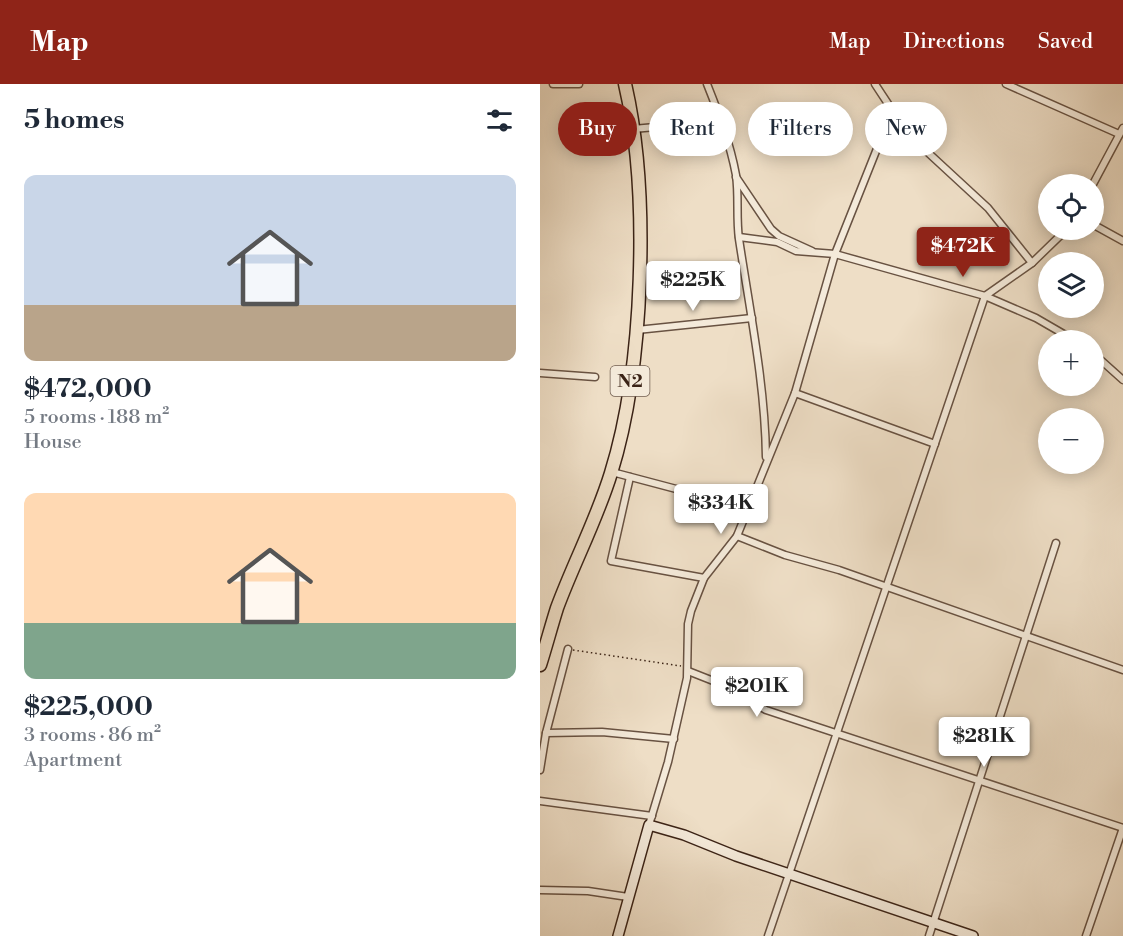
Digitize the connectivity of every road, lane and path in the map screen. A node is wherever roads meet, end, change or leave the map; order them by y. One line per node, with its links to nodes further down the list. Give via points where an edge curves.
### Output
1 (552, 84): 2 (street)
2 (579, 84)
3 (625, 84): 7 (highway, N2)
4 (706, 84): 8 (street)
5 (875, 84): 9 (street)
6 (1006, 84): 10 (street)
7 (628, 102)
8 (714, 102)
9 (886, 102)
10 (1121, 131): 15 (street)
11 (634, 156): 26 (highway, N2, via 640,244)
12 (731, 156): 16 (street)
13 (874, 156): 22 (street)
14 (931, 156): 23 (street, via 995,216)
15 (1098, 174)
16 (736, 177): 18 (street); 19 (street)
17 (1104, 231): 21 (street)
18 (739, 237): 19 (street); 25 (street)
19 (778, 239): 22 (street, via 815,253)
20 (1056, 240): 23 (street)
21 (1123, 241)
22 (835, 254): 24 (street); 32 (street)
23 (1032, 263): 24 (street)
24 (985, 296): 27 (street); 33 (street)
25 (752, 318): 26 (street); 34 (street, via 766,420)
26 (637, 330): 35 (highway, N2)
27 (1057, 330)
28 (1104, 363): 31 (street)
29 (540, 374): 30 (street)
30 (595, 377)
31 (1123, 380)
32 (795, 393): 33 (street); 34 (street)
33 (935, 444): 41 (street)
34 (766, 461): 37 (street)
35 (612, 472): 36 (street); 44 (highway, N2, via 557,608)
36 (630, 477): 37 (street); 40 (street, via 611,561)
37 (748, 508): 38 (street)
38 (737, 536): 40 (street); 41 (street)
39 (1056, 543): 42 (street)
40 (704, 578): 45 (street, via 688,624)
41 (885, 586): 42 (street); 48 (street)
42 (1028, 638): 46 (street); 51 (street)
43 (568, 649): 45 (path); 47 (street)
44 (540, 665)
45 (688, 669): 48 (street, via 765,710); 49 (street)
46 (1123, 670)
47 (546, 733): 49 (street, via 602,732); 50 (street)
48 (837, 733): 51 (street); 55 (street)
49 (674, 739): 53 (street)
50 (540, 770)
51 (981, 779): 54 (street); 58 (street)
52 (540, 801): 53 (street)
53 (651, 820): 55 (street); 57 (street)
54 (1123, 828): 63 (street)
55 (787, 873): 58 (street); 60 (street)
56 (540, 890): 57 (street)
57 (628, 897): 59 (street)
58 (933, 923): 61 (street); 62 (street)
59 (618, 936)
60 (768, 936)
61 (929, 936)
62 (973, 936)
63 (1086, 936)

